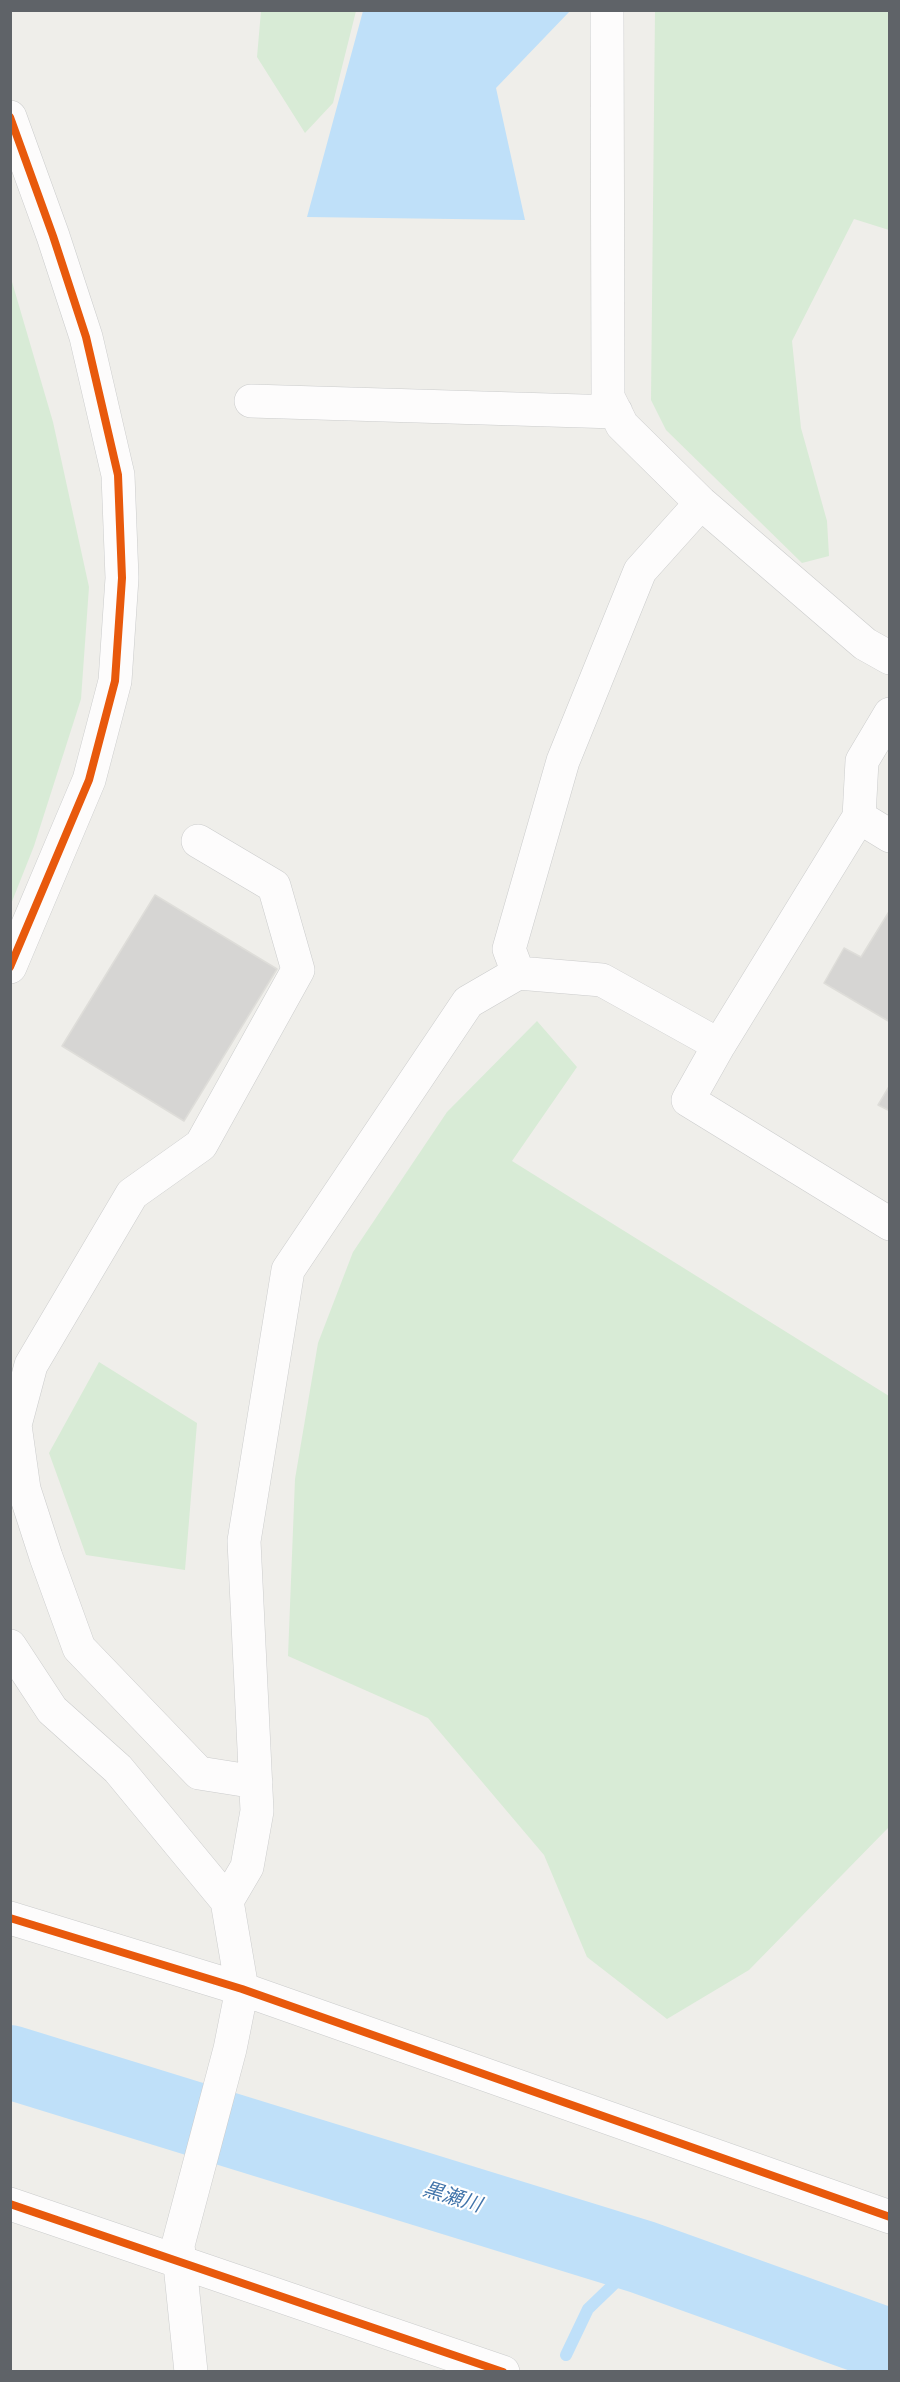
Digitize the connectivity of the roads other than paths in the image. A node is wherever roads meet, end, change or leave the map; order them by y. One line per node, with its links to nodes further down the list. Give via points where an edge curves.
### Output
1 (607, 10): 4 (street, via 608,397)
2 (10, 117): 11 (street, via 86,337 118,475 122,578 115,681 89,780)
3 (250, 401): 4 (street)
4 (616, 412): 5 (street, via 622,425)
5 (701, 503): 6 (street, via 865,644); 12 (street, via 640,571 563,762 509,949)
6 (890, 658)
7 (890, 714): 8 (street, via 862,761)
8 (859, 818): 9 (street); 13 (street)
9 (890, 836)
10 (198, 841): 16 (street, via 274,886 298,970 201,1145 132,1194 31,1365 15,1425 24,1489 79,1648 199,1773)
11 (10, 967)
12 (518, 973): 13 (street, via 602,980); 16 (street, via 468,1002 288,1270 244,1541)
13 (719, 1045): 14 (street, via 688,1100)
14 (890, 1224)
15 (10, 1646): 17 (street, via 52,1710 118,1769)
16 (256, 1782): 17 (street, via 257,1811 247,1867)
17 (226, 1901): 19 (street)
18 (10, 1917): 19 (street)
19 (242, 1989): 21 (street); 22 (street)
20 (10, 2204): 22 (street)
21 (890, 2217)
22 (178, 2253): 23 (street); 24 (street)
23 (190, 2372)
24 (503, 2372)

